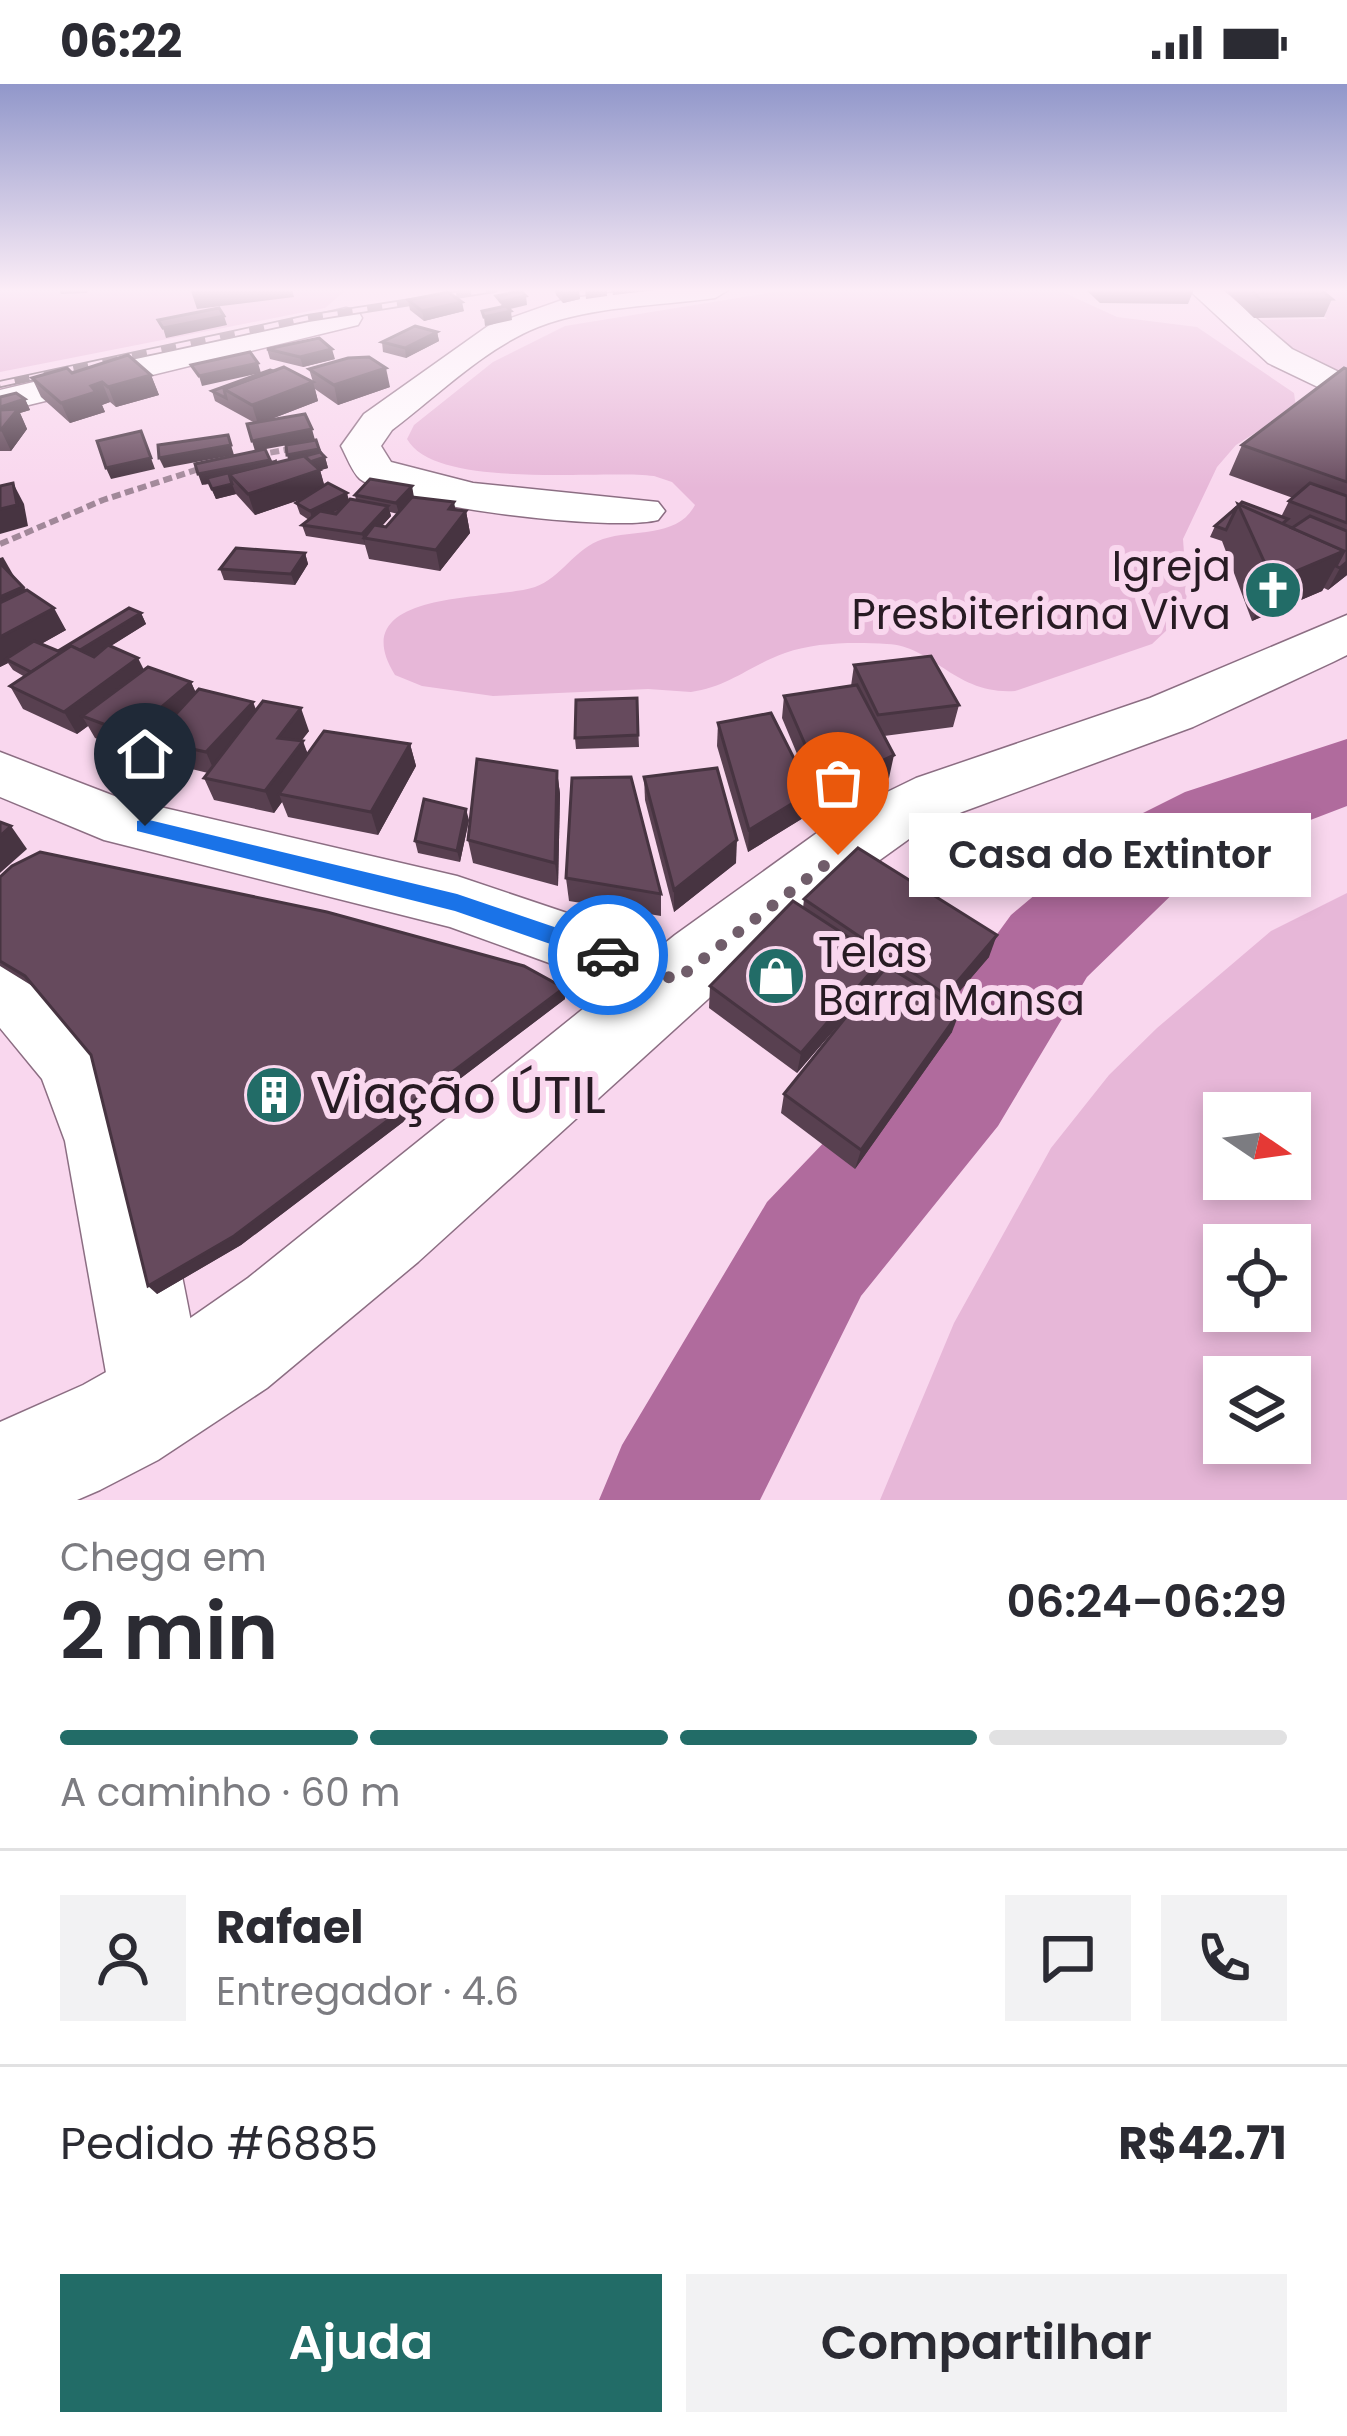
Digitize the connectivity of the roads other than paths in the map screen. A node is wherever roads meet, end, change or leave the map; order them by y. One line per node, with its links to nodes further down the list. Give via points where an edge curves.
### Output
1 (191, 355): 5 (street)
2 (470, 355): 6 (street, via 378,422 363,441 375,470 550,504)
3 (1280, 355): 4 (street)
4 (1347, 390)
5 (0, 401)
6 (644, 511)
7 (1347, 632): 9 (street, via 1220,693 895,815)
8 (0, 773): 9 (street, via 104,817 457,902)
9 (676, 980): 11 (street, via 316,1289)
10 (0, 986): 11 (street, via 55,1035 92,1102)
11 (159, 1401): 12 (street)
12 (0, 1477)

